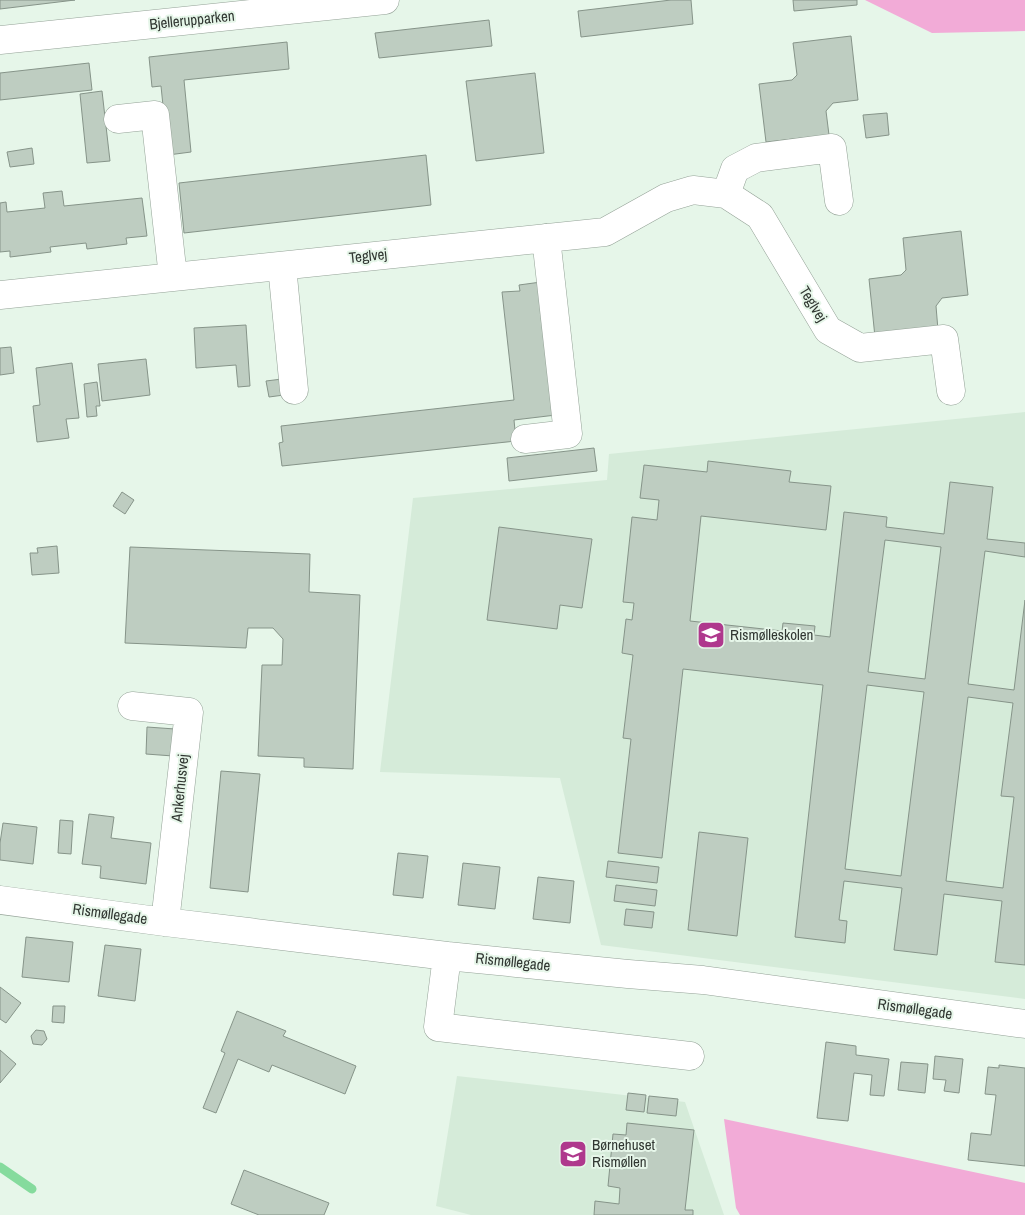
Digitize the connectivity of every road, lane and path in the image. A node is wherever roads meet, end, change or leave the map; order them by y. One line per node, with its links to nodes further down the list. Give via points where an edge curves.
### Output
1 (385, 0): 2 (street, Bjellerupparken)
2 (0, 40)
3 (118, 119): 8 (street, via 155,115)
4 (726, 194): 5 (street, via 735,169 756,158 832,148); 6 (street, Teglvej, via 693,190 666,198 606,232); 11 (street, Teglvej, via 760,216 828,330 860,348 944,339)
5 (839, 201)
6 (546, 238): 7 (street, Teglvej); 12 (street, via 568,434)
7 (282, 266): 8 (street, Teglvej); 10 (street)
8 (173, 277): 9 (street, Teglvej)
9 (0, 295)
10 (294, 390)
11 (951, 391)
12 (525, 439)
13 (132, 706): 15 (street, Ankerhusvej, via 189,712)
14 (0, 900): 15 (street, Rismøllegade)
15 (166, 922): 16 (street, Rismøllegade)
16 (447, 956): 17 (street, Rismøllegade, via 703,980); 18 (street, via 438,1027)
17 (1025, 1024)
18 (690, 1056)

